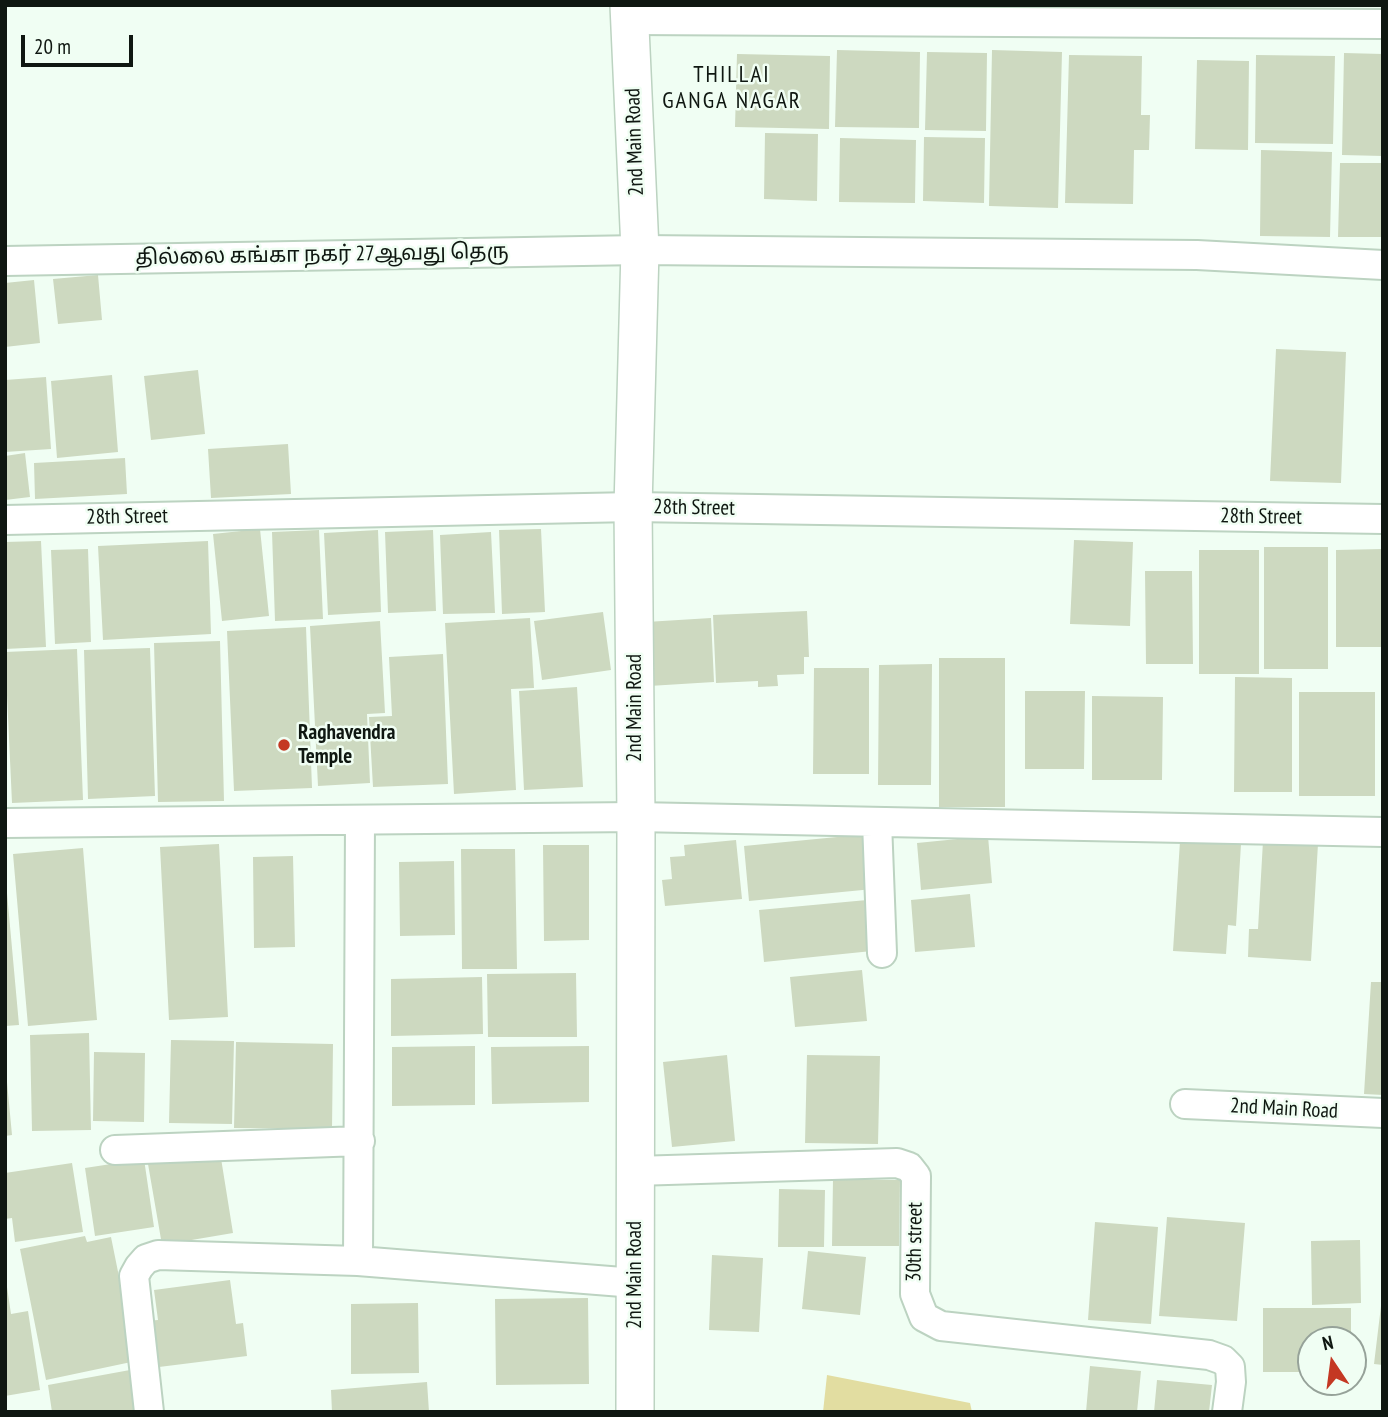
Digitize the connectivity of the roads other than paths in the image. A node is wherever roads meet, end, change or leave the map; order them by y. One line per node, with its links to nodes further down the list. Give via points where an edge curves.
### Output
1 (630, 13): 2 (street); 3 (street, 2nd Main Road)
2 (1383, 24)
3 (639, 250): 4 (street, தில்லை கங்கா நகர் 27ஆவது தெரு); 5 (street, தில்லை கங்கா நகர் 27ஆவது தெரு, via 1197,255); 6 (street, 2nd Main Road)
4 (5, 261)
5 (1383, 265)
6 (633, 507): 7 (street, 28th Street); 8 (street, 28th Street); 9 (street, 2nd Main Road)
7 (1383, 519)
8 (5, 520)
9 (636, 817): 10 (street); 11 (street); 19 (street, 2nd Main Road)
10 (360, 820): 12 (street); 17 (street)
11 (877, 822): 13 (street); 14 (street)
12 (5, 823)
13 (1383, 832)
14 (882, 953)
15 (1185, 1104): 16 (street, 2nd Main Road)
16 (1383, 1113)
17 (360, 1141): 18 (street); 20 (street)
18 (115, 1150)
19 (635, 1171): 21 (street, 2nd Main Road); 24 (street, 30th street, via 897,1163 909,1167 916,1176 915,1294 924,1317 941,1326 1209,1355 1230,1367)
20 (358, 1261): 21 (street); 22 (street, via 158,1255 146,1259 134,1276)
21 (635, 1283): 23 (street, 2nd Main Road)
22 (149, 1412)
23 (635, 1412)
24 (1227, 1412)

